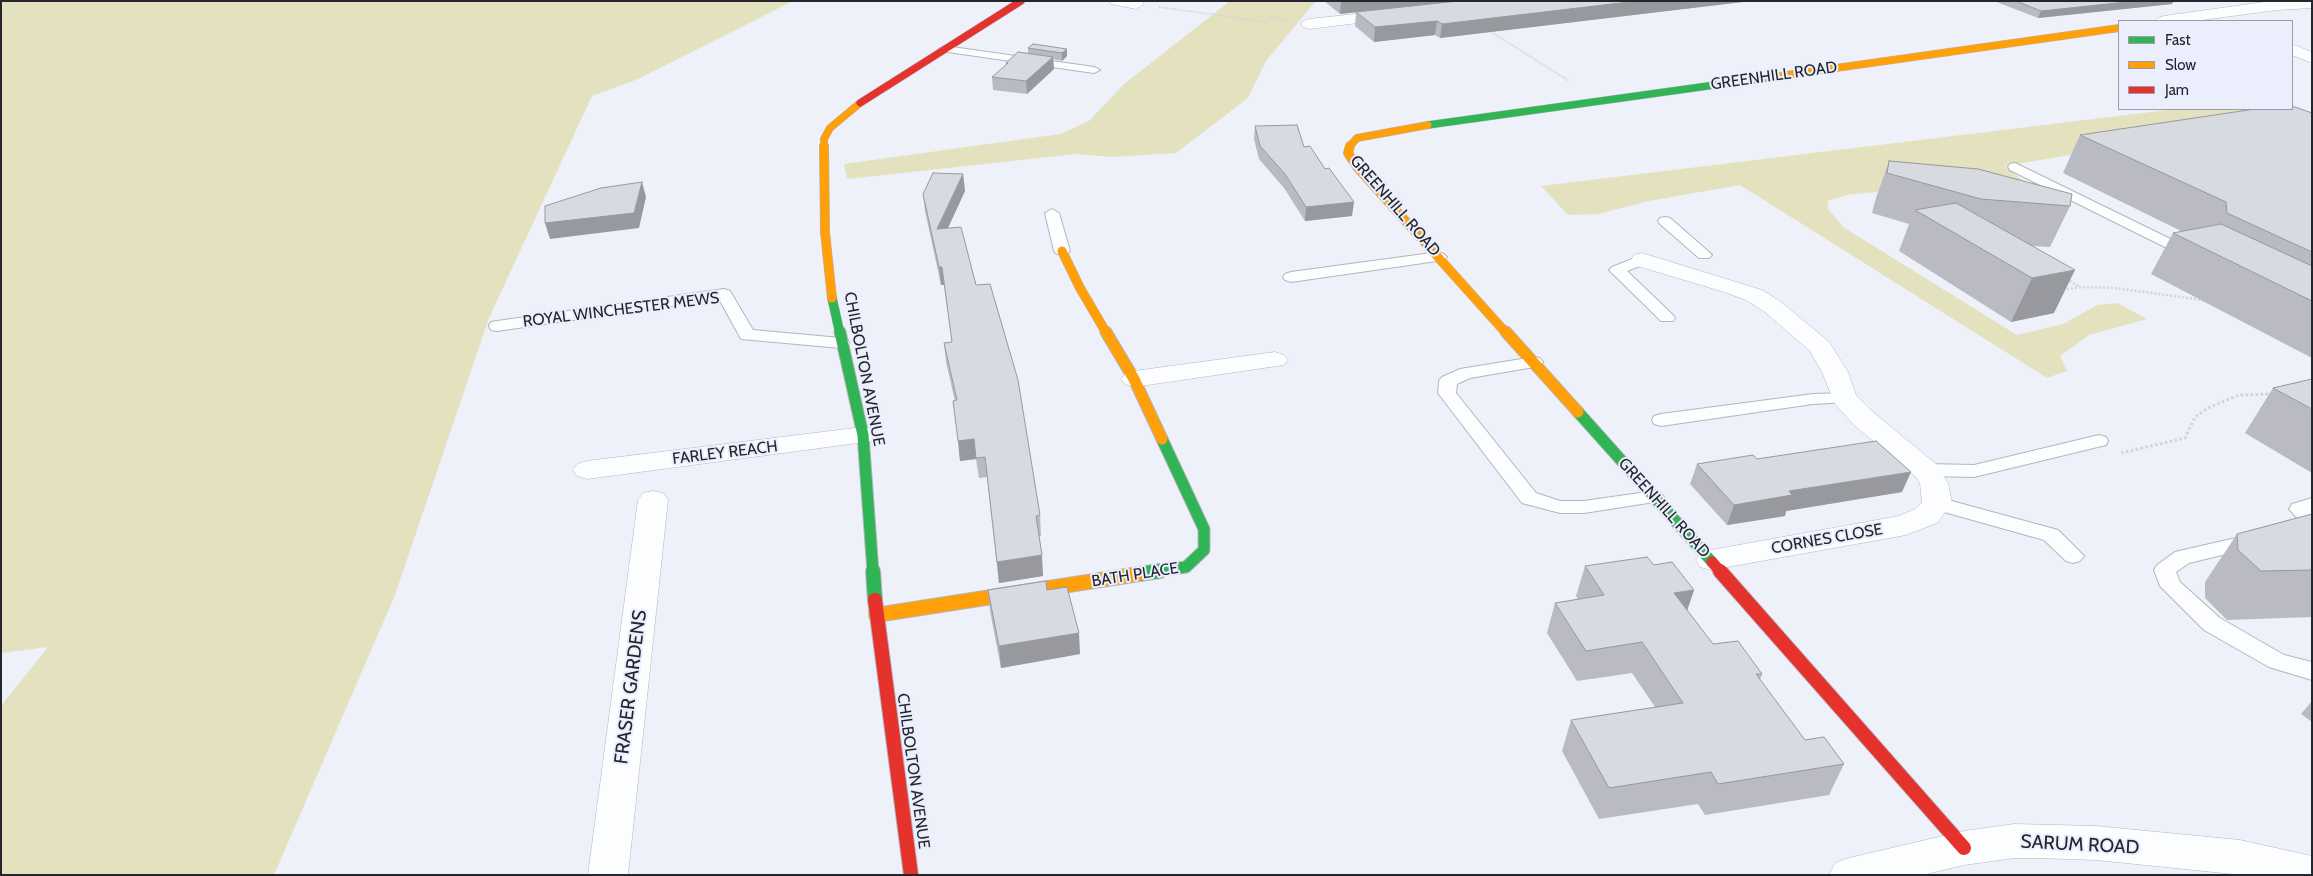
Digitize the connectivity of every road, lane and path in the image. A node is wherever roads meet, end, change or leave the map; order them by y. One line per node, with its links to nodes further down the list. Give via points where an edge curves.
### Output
1 (1021, 1): 12 (street, CHILBOLTON AVENUE)
2 (1116, 1): 5 (street)
3 (2271, 3): 4 (street); 7 (street)
4 (2312, 3)
5 (1136, 4): 9 (path, via 1266,22 1271,17)
6 (1407, 13): 9 (street, via 1327,17)
7 (2208, 19): 8 (street)
8 (2186, 20)
9 (1309, 24)
10 (1483, 27): 16 (path)
11 (2118, 28): 16 (street, GREENHILL ROAD)
12 (945, 49): 15 (lane); 32 (street, CHILBOLTON AVENUE, via 850,110 830,128 824,139 826,232 832,297)
13 (2293, 49): 14 (street)
14 (2312, 58)
15 (1094, 70)
16 (1601, 102): 21 (street, GREENHILL ROAD, via 1357,138 1349,147 1352,159)
17 (2015, 167): 23 (lane)
18 (1052, 214): 20 (lane)
19 (1665, 221): 24 (lane)
20 (1062, 251): 35 (street, BATH PLACE)
21 (1440, 257): 25 (lane); 34 (street, GREENHILL ROAD)
22 (1642, 260): 24 (street); 30 (lane, via 1617,270)
23 (2207, 262)
24 (1696, 265): 37 (street, via 1773,307 1820,348 1835,372)
25 (1291, 276)
26 (2063, 278): 27 (path)
27 (2080, 287): 28 (path); 29 (path, via 2115,288 2202,300)
28 (2058, 292)
29 (2212, 298)
30 (1667, 318)
31 (497, 326): 32 (lane, ROYAL WINCHESTER MEWS, via 724,294 747,335)
32 (841, 344): 39 (street, CHILBOLTON AVENUE)
33 (1275, 360): 35 (street)
34 (1534, 362): 44 (street, GREENHILL ROAD); 44 (lane, via 1466,373 1448,381 1447,393 1529,498 1560,506 1584,507)
35 (1134, 379): 51 (street, BATH PLACE, via 1204,529 1204,550 1186,567)
36 (2278, 394): 41 (path, via 2239,396 2208,408 2195,417 2185,438)
37 (1844, 398): 38 (lane, via 1813,399); 43 (street, via 1864,419)
38 (1661, 420)
39 (863, 435): 42 (street, FARLEY REACH); 51 (street, CHILBOLTON AVENUE)
40 (2099, 441): 43 (lane, via 1974,471)
41 (2117, 454)
42 (587, 470)
43 (1926, 470): 46 (street, via 1934,483)
44 (1654, 497): 50 (street, GREENHILL ROAD)
45 (653, 500): 55 (street, FRASER GARDENS)
46 (1937, 503): 49 (lane, via 2051,535); 50 (street, CORNES CLOSE, via 1926,516 1906,524)
47 (2312, 504): 48 (lane, via 2299,509)
48 (2298, 529): 52 (lane, via 2182,557 2165,570 2170,586 2212,624 2277,661)
49 (2073, 556)
50 (1711, 560): 53 (street, GREENHILL ROAD)
51 (876, 615): 56 (street, CHILBOLTON AVENUE)
52 (2312, 671)
53 (1964, 848): 54 (street, SARUM ROAD, via 2014,841 2096,843 2240,857); 57 (street, SARUM ROAD)
54 (2312, 873)
55 (608, 875)
56 (910, 875)
57 (1849, 875)

